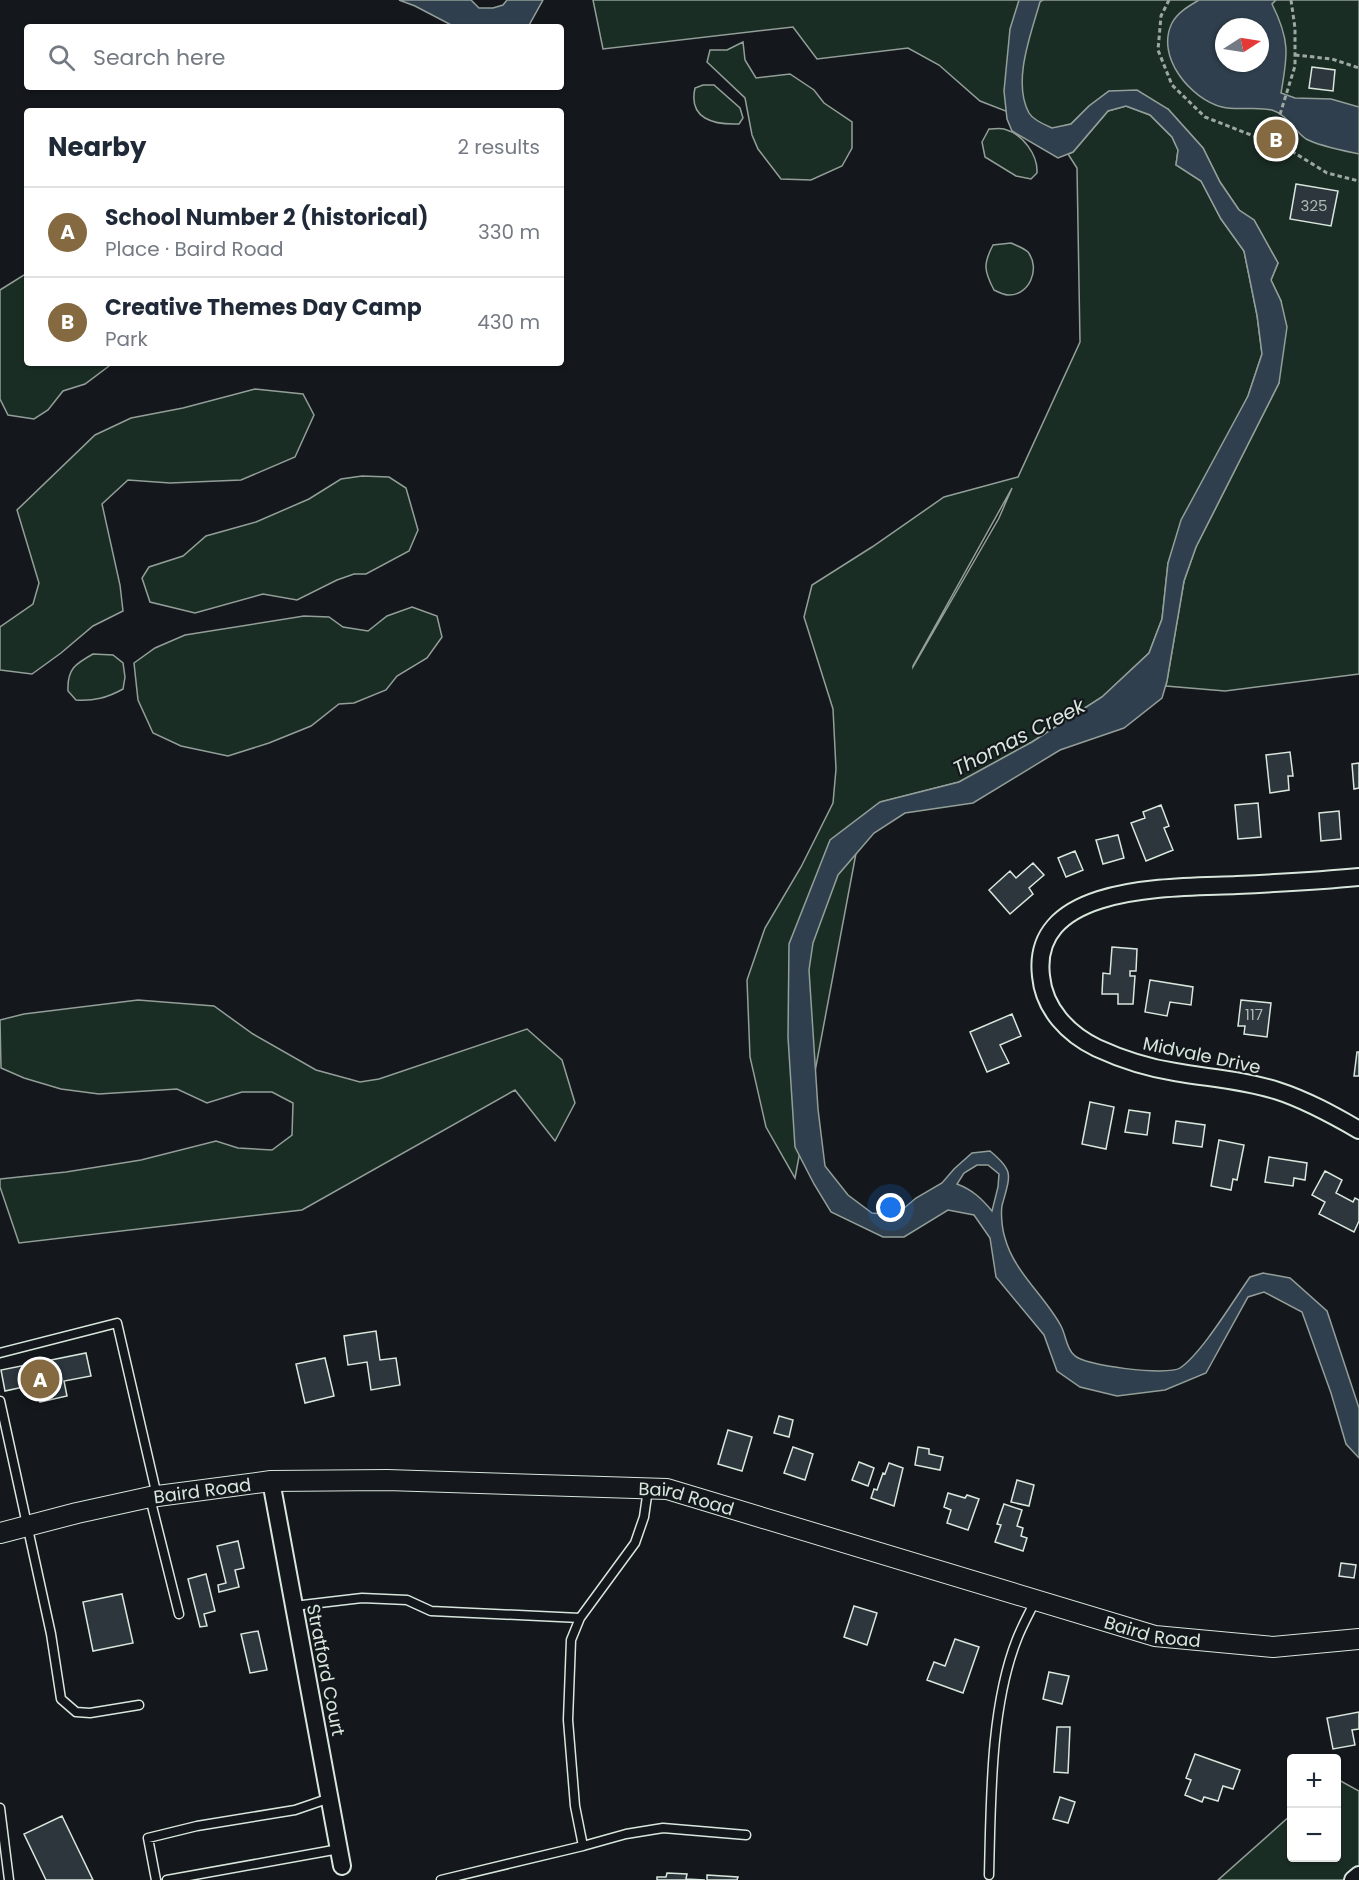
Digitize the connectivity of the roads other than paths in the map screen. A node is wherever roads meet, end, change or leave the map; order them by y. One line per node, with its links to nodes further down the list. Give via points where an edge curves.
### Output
1 (1359, 877): 2 (street, Midvale Drive, via 1162,889 1106,897 1075,910 1052,930 1043,943 1040,975 1049,1006 1057,1017 1097,1048 1174,1072 1277,1090)
2 (1359, 1130)
3 (0, 1353): 7 (lane, via 117,1323)
4 (0, 1401): 8 (lane)
5 (271, 1481): 6 (street, Baird Road, via 387,1479); 7 (street, Baird Road); 11 (street, Stratford Court)
6 (648, 1489): 10 (street, Baird Road, via 667,1489); 13 (lane, via 635,1543)
7 (153, 1497): 8 (street, Baird Road); 12 (lane)
8 (28, 1525): 9 (street, Baird Road); 15 (lane, via 61,1699 76,1712)
9 (0, 1533)
10 (1035, 1601): 14 (street, Baird Road, via 1155,1636 1273,1647); 21 (lane, via 1017,1638 1004,1681)
11 (294, 1606): 13 (lane, via 362,1598 407,1600 431,1611); 16 (street, Stratford Court)
12 (179, 1614)
13 (580, 1618): 19 (lane, via 571,1640 568,1720 575,1806)
14 (1359, 1638)
15 (139, 1705)
16 (330, 1798): 20 (street, Stratford Court); 24 (lane, via 295,1810 148,1838)
17 (0, 1808): 23 (lane)
18 (747, 1835): 19 (lane, via 663,1828)
19 (583, 1846): 26 (lane)
20 (341, 1858): 25 (lane)
21 (989, 1875)
22 (1359, 1875): 27 (street)
23 (9, 1880)
24 (156, 1880)
25 (167, 1880)
26 (441, 1880)
27 (1353, 1880)

